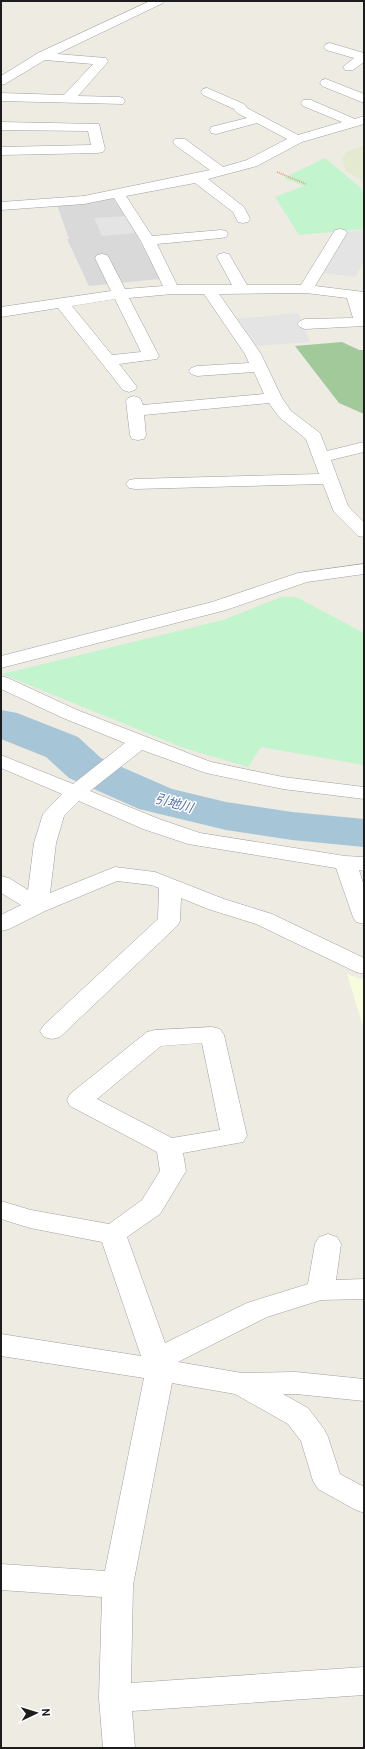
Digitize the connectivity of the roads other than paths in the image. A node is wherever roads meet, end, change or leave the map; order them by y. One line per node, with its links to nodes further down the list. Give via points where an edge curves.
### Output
1 (159, 1): 3 (street)
2 (341, 48): 5 (street, via 362,57)
3 (42, 56): 7 (street); 11 (street, via 102,61)
4 (334, 64): 5 (street)
5 (349, 67): 6 (street)
6 (364, 70)
7 (1, 81)
8 (326, 83): 12 (street)
9 (207, 92): 17 (street)
10 (1, 97): 11 (street)
11 (68, 99): 13 (street)
12 (364, 99)
13 (119, 101)
14 (307, 103): 16 (street)
15 (342, 108): 16 (street)
16 (328, 112): 18 (street)
17 (258, 118): 20 (street); 21 (street)
18 (359, 121): 21 (street)
19 (1, 126): 23 (street, via 94,127 98,149)
20 (216, 130)
21 (297, 139): 24 (street, via 252,163)
22 (180, 142): 24 (street)
23 (1, 152)
24 (220, 172): 25 (street)
25 (198, 178): 26 (street); 28 (street)
26 (118, 194): 29 (street, via 84,200); 33 (street)
27 (250, 203): 28 (street)
28 (234, 205): 30 (street, via 249,218)
29 (1, 206)
30 (226, 220)
31 (340, 233): 38 (street)
32 (221, 234): 33 (street)
33 (148, 241): 39 (street)
34 (102, 258): 40 (street)
35 (224, 258): 36 (street)
36 (241, 288): 37 (street); 38 (street)
37 (209, 289): 39 (street); 46 (street)
38 (306, 289): 41 (street)
39 (172, 290): 40 (street)
40 (120, 294): 42 (street); 45 (street, via 151,356)
41 (359, 295): 44 (street, via 362,322)
42 (62, 303): 43 (street); 45 (street)
43 (1, 312)
44 (305, 324)
45 (108, 360): 49 (street)
46 (259, 367): 47 (street); 48 (street)
47 (197, 371)
48 (274, 398): 49 (street); 52 (street, via 285,414 314,437)
49 (133, 399): 50 (street)
50 (138, 435)
51 (364, 447): 52 (street)
52 (322, 457): 53 (street)
53 (330, 479): 54 (street); 55 (street, via 340,508)
54 (135, 484)
55 (364, 532)
56 (364, 569): 57 (street, via 304,577 219,606)
57 (1, 662)
58 (1, 682): 59 (street)
59 (136, 745): 61 (street); 62 (street, via 206,767 283,783)
60 (1, 761): 61 (street)
61 (79, 791): 63 (street, via 151,824 196,839); 66 (street, via 54,814 45,843)
62 (364, 793)
63 (355, 864): 67 (street)
64 (1, 882): 66 (street)
65 (170, 885): 66 (street, via 155,879 115,874); 69 (street, via 216,904 264,919); 70 (street, via 170,921)
66 (37, 906): 68 (street)
67 (364, 917)
68 (1, 924)
69 (364, 967)
70 (52, 1031)
71 (169, 1147): 71 (street, via 79,1100 155,1038 212,1035 234,1136); 73 (street, via 173,1171 151,1207)
72 (1, 1210): 73 (street, via 30,1219)
73 (113, 1234): 78 (street)
74 (328, 1244): 76 (street)
75 (364, 1289): 76 (street)
76 (321, 1290): 78 (street, via 257,1310 168,1354)
77 (1, 1345): 78 (street)
78 (160, 1370): 79 (street); 83 (street)
79 (241, 1384): 80 (street, via 296,1383); 81 (street, via 298,1416 314,1437 328,1481)
80 (364, 1390)
81 (364, 1501)
82 (1, 1577): 83 (street)
83 (118, 1585): 85 (street)
84 (364, 1681): 85 (street)
85 (115, 1698): 86 (street)
86 (119, 1748)

